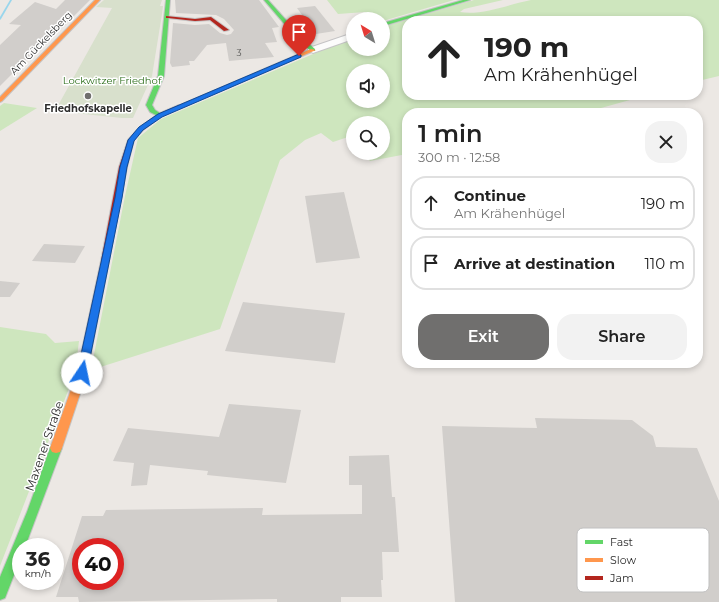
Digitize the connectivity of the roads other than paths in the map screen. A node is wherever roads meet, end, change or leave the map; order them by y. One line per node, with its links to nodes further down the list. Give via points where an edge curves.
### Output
1 (98, 0): 12 (street, Am Gückelsberg)
2 (168, 0): 5 (street)
3 (266, 0): 11 (street)
4 (468, 0): 6 (street)
5 (168, 16): 9 (street, via 195,20 211,18); 13 (street, via 161,76 149,105 152,111)
6 (414, 16)
7 (402, 19): 8 (street)
8 (390, 23)
9 (226, 30)
10 (346, 38): 11 (street)
11 (313, 50): 13 (street, Maxener Straße)
12 (0, 100)
13 (160, 115): 14 (street, Maxener Straße, via 131,140 123,167 82,373 33,512)
14 (0, 592)

